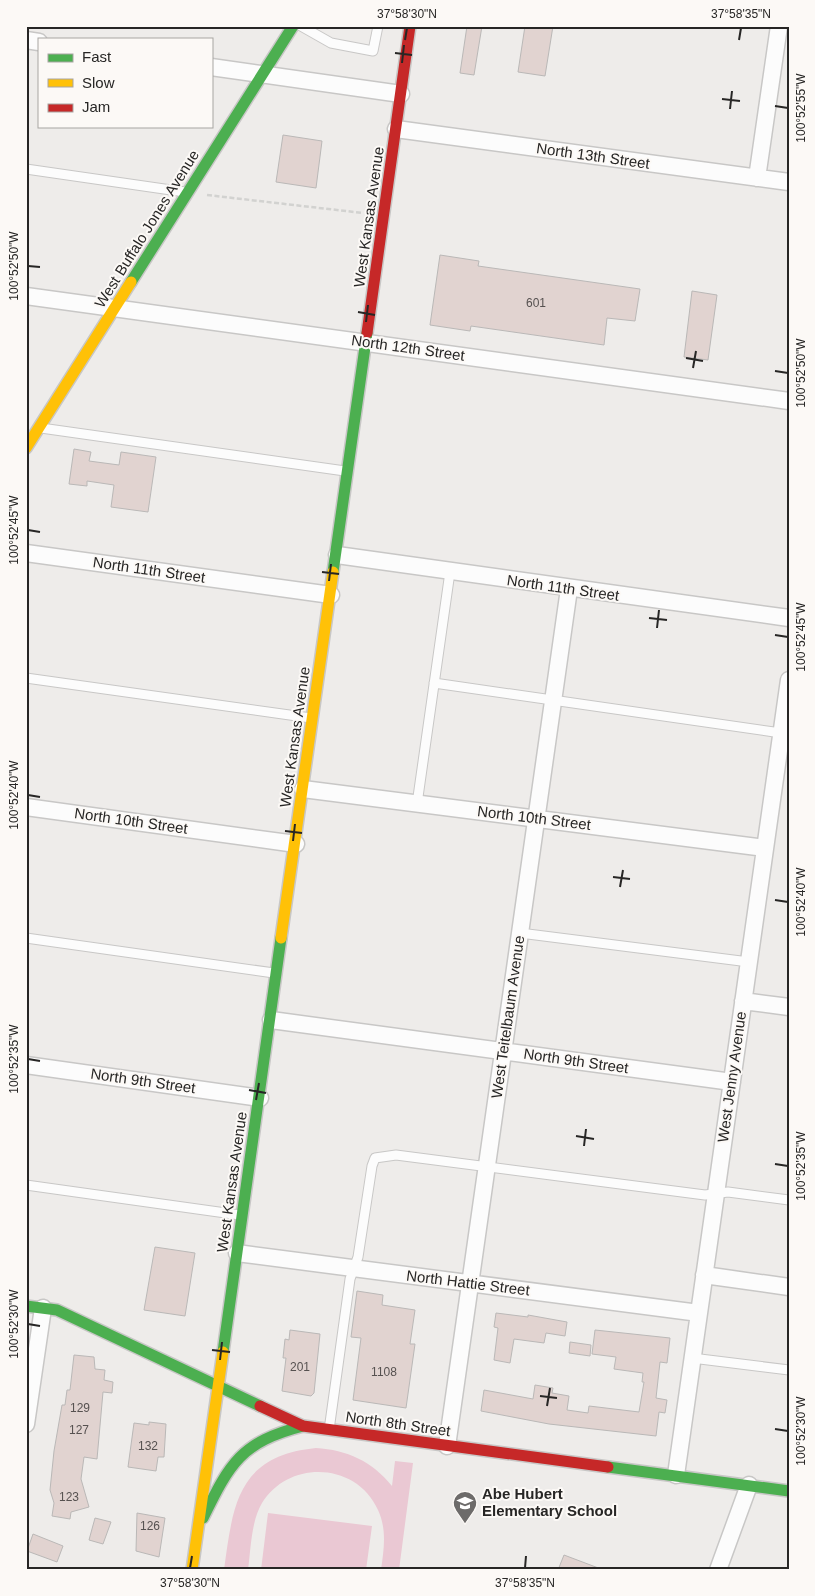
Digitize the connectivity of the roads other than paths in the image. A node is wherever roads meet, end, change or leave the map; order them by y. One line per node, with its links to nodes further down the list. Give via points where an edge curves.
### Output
1 (293, 26): 7 (main road, West Buffalo Jones Avenue)
2 (301, 26): 3 (lane, via 331,43 374,51)
3 (378, 26)
4 (410, 26): 8 (main road, West Kansas Avenue)
5 (779, 26): 11 (street)
6 (212, 67): 7 (street)
7 (262, 75): 8 (street); 13 (main road, West Buffalo Jones Avenue)
8 (401, 94): 9 (main road, West Kansas Avenue)
9 (396, 129): 11 (street, North 13th Street); 16 (main road, West Kansas Avenue)
10 (26, 169): 13 (lane)
11 (757, 178): 12 (street, North 13th Street)
12 (789, 182)
13 (188, 193): 15 (main road, West Buffalo Jones Avenue)
14 (26, 296): 15 (street, North 12th Street)
15 (115, 308): 16 (street, North 12th Street); 19 (main road, West Buffalo Jones Avenue)
16 (367, 342): 17 (street, North 12th Street); 21 (main road, West Kansas Avenue)
17 (789, 402)
18 (26, 426): 19 (lane)
19 (39, 428): 20 (main road, West Buffalo Jones Avenue); 21 (lane)
20 (26, 448)
21 (348, 472): 23 (main road, West Kansas Avenue)
22 (26, 553): 26 (street, North 11th Street)
23 (337, 555): 24 (street, North 11th Street); 26 (main road, West Kansas Avenue)
24 (450, 572): 25 (street, North 11th Street); 30 (lane)
25 (569, 589): 27 (street, North 11th Street); 31 (street, West Teitelbaum Avenue)
26 (331, 595): 32 (main road, West Kansas Avenue)
27 (789, 618)
28 (26, 678): 32 (lane)
29 (789, 680): 33 (street, West Jenny Avenue)
30 (434, 683): 31 (lane); 35 (lane)
31 (554, 700): 33 (lane); 37 (street, West Teitelbaum Avenue)
32 (312, 718): 34 (main road, West Kansas Avenue)
33 (781, 732): 39 (street, West Jenny Avenue)
34 (303, 790): 35 (street, North 10th Street); 38 (main road, West Kansas Avenue)
35 (417, 804): 37 (street, North 10th Street)
36 (26, 807): 38 (street, North 10th Street)
37 (537, 818): 39 (street, North 10th Street); 40 (street, West Teitelbaum Avenue)
38 (296, 844): 43 (main road, West Kansas Avenue)
39 (765, 848): 42 (street, West Jenny Avenue)
40 (520, 933): 42 (lane); 47 (street, West Teitelbaum Avenue)
41 (26, 938): 43 (lane)
42 (749, 962): 44 (street, West Jenny Avenue)
43 (278, 974): 46 (main road, West Kansas Avenue)
44 (743, 1001): 45 (street); 49 (street, West Jenny Avenue)
45 (789, 1007)
46 (271, 1020): 47 (street, North 9th Street); 50 (main road, West Kansas Avenue)
47 (504, 1051): 49 (street, North 9th Street); 51 (street, West Teitelbaum Avenue)
48 (26, 1065): 50 (street, North 9th Street)
49 (732, 1082): 53 (street, West Jenny Avenue)
50 (260, 1098): 55 (main road, West Kansas Avenue)
51 (487, 1167): 53 (lane); 57 (lane, via 396,1155 375,1158); 59 (street, West Teitelbaum Avenue)
52 (26, 1184): 55 (lane)
53 (716, 1194): 54 (lane, via 728,1192); 58 (street, West Jenny Avenue)
54 (789, 1200)
55 (242, 1216): 56 (main road, West Kansas Avenue)
56 (237, 1253): 57 (street, North Hattie Street); 66 (main road, West Kansas Avenue)
57 (354, 1268): 59 (street, North Hattie Street); 69 (lane)
58 (704, 1275): 60 (street); 63 (street, West Jenny Avenue)
59 (470, 1283): 63 (street, North Hattie Street); 70 (street, West Teitelbaum Avenue)
60 (789, 1287)
61 (26, 1306): 62 (main road, North 8th Street)
62 (43, 1308): 66 (main road, North 8th Street, via 57,1310); 67 (street)
63 (699, 1313): 64 (street, West Jenny Avenue)
64 (692, 1358): 65 (lane); 71 (street, West Jenny Avenue)
65 (789, 1370)
66 (218, 1388): 68 (main road, North 8th Street); 74 (main road, West Kansas Avenue)
67 (26, 1424)
68 (303, 1426): 69 (main road, North 8th Street); 74 (main road, via 275,1432 249,1446 225,1473)
69 (329, 1430): 70 (main road, North 8th Street)
70 (447, 1446): 71 (main road, North 8th Street)
71 (676, 1475): 72 (main road, North 8th Street)
72 (749, 1486): 73 (main road, North 8th Street); 75 (street)
73 (789, 1490)
74 (198, 1526): 76 (main road, West Kansas Avenue)
75 (723, 1568)
76 (192, 1570)

